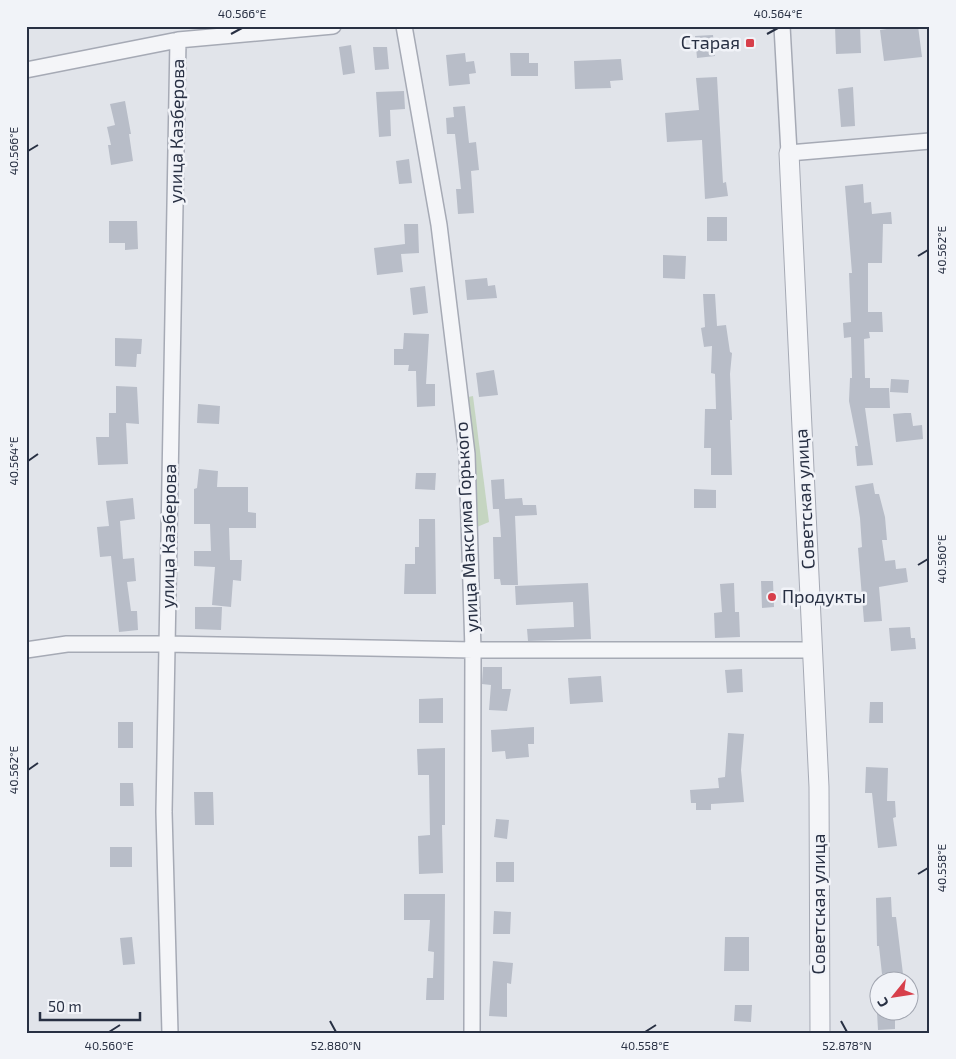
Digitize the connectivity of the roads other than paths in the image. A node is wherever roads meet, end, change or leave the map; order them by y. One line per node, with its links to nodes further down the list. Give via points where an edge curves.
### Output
1 (333, 26): 4 (street)
2 (404, 26): 10 (street, улица Максима Горького, via 439,225 467,454)
3 (782, 26): 7 (street, Советская улица)
4 (178, 40): 5 (street); 8 (street, улица Казберова)
5 (26, 70)
6 (930, 141): 7 (street)
7 (789, 153): 11 (street, Советская улица)
8 (166, 644): 9 (street, via 67,644); 10 (street); 12 (street, улица Казберова, via 164,812)
9 (26, 650)
10 (473, 650): 11 (street); 13 (street, улица Максима Горького)
11 (813, 650): 14 (street, Советская улица, via 819,787)
12 (170, 1033)
13 (472, 1033)
14 (820, 1033)

